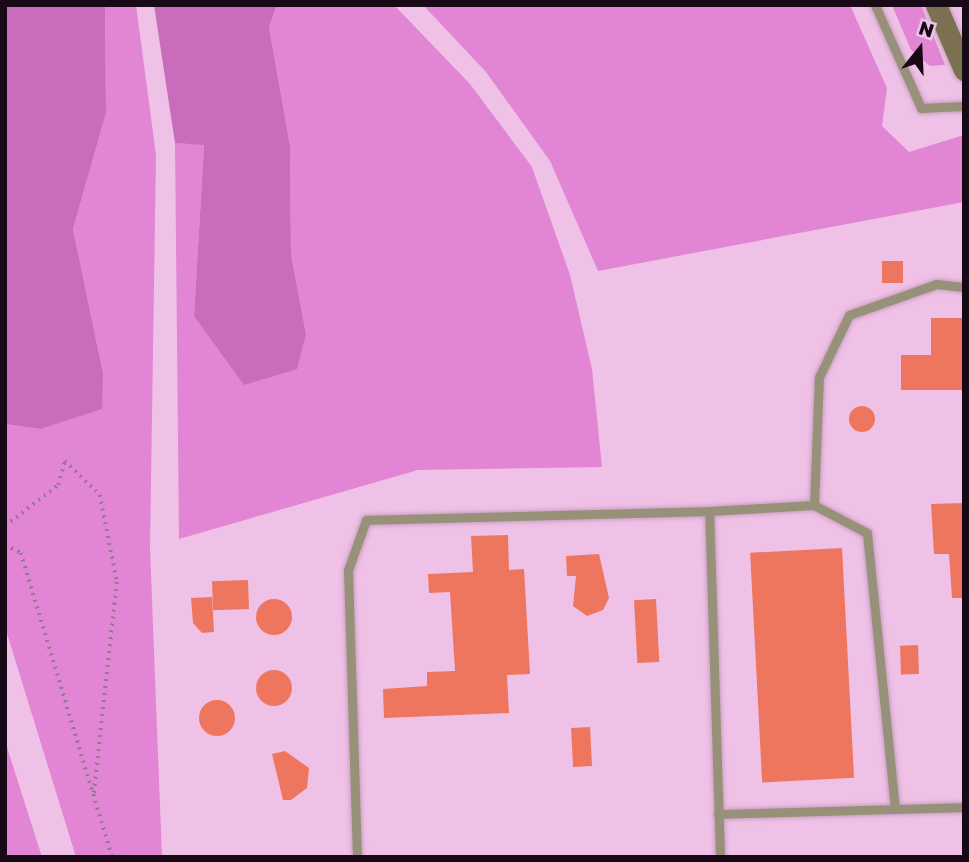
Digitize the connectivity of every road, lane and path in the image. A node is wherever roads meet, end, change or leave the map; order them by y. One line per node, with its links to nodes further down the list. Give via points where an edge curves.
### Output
1 (874, 5): 4 (lane, via 921,108)
2 (936, 5): 3 (street)
3 (964, 70)
4 (964, 106)
5 (964, 287): 6 (lane, via 936,284 849,315 819,377)
6 (814, 505): 7 (lane); 12 (lane, via 867,533)
7 (709, 511): 13 (lane); 15 (lane, via 366,520 348,570)
8 (5, 526): 10 (path, via 58,485 65,461 100,495 117,582)
9 (5, 545): 10 (path, via 21,553)
10 (94, 795): 14 (path)
11 (964, 807): 12 (lane)
12 (895, 809): 13 (lane)
13 (719, 814): 16 (lane)
14 (112, 857)
15 (357, 857)
16 (720, 857)

